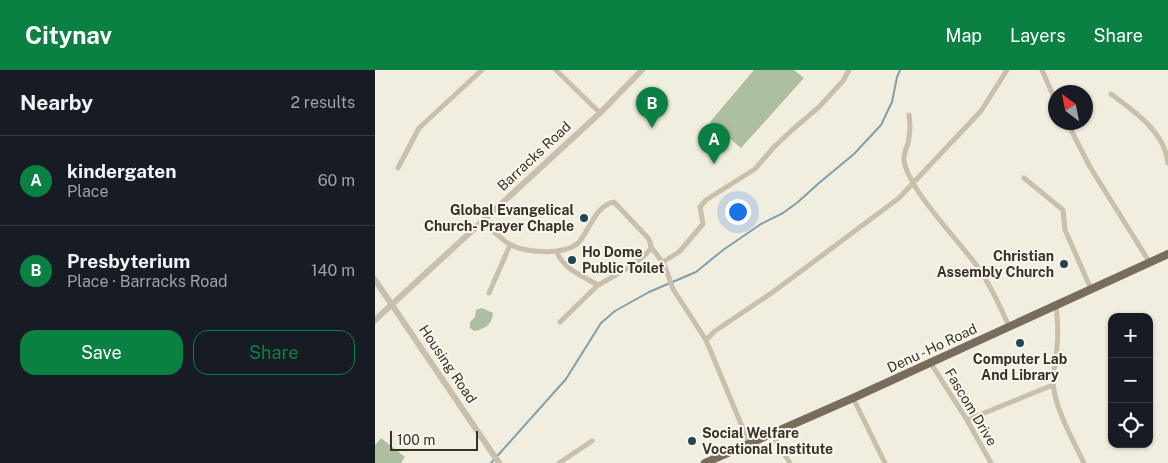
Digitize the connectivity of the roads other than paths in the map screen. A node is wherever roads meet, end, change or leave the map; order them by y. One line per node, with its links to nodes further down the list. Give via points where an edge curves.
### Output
1 (482, 70): 13 (street, via 419,128)
2 (555, 70): 9 (street)
3 (642, 70): 9 (street, Barracks Road)
4 (849, 70): 21 (street, via 819,107 791,130 755,169 706,200 700,207 703,224 679,252)
5 (1007, 70): 15 (street, via 981,111)
6 (1042, 70): 7 (street)
7 (1048, 85)
8 (1111, 94): 12 (street, via 1147,124 1165,149)
9 (600, 113): 16 (street, Barracks Road)
10 (909, 115): 15 (street, via 909,139 904,159)
11 (1071, 130): 22 (street, via 1090,167)
12 (1168, 162)
13 (398, 168)
14 (1024, 178): 25 (street, via 1063,210 1065,230)
15 (913, 184): 31 (street, via 978,267 993,290); 32 (street, via 899,198)
16 (481, 222): 17 (street); 27 (street, Barracks Road)
17 (510, 244): 19 (street, via 533,251); 26 (street)
18 (651, 245): 19 (street, via 614,202 607,203 600,210 579,242 572,248); 21 (street); 24 (street, via 631,266)
19 (557, 252): 24 (street, via 567,267)
20 (1168, 254): 22 (main road, Denu - Ho Road)
21 (663, 262): 32 (street, via 672,286)
22 (1150, 263): 25 (main road, Denu - Ho Road)
23 (375, 280): 27 (street, Housing Road)
24 (598, 285): 30 (street)
25 (1091, 289): 28 (main road, Denu - Ho Road)
26 (489, 293)
27 (391, 304): 29 (street, Barracks Road); 40 (street, Housing Road)
28 (1056, 305): 31 (main road, Denu - Ho Road); 34 (street, via 1057,348)
29 (375, 320)
30 (560, 322)
31 (1009, 326): 33 (main road, Denu - Ho Road)
32 (706, 340): 39 (street)
33 (930, 362): 35 (main road, Denu - Ho Road); 36 (street, Fascom Drive)
34 (1053, 385): 36 (street); 46 (street, via 1068,430)
35 (853, 398): 37 (main road, Denu - Ho Road); 44 (street)
36 (967, 420): 45 (street, Fascom Drive)
37 (771, 434): 39 (main road, Denu - Ho Road); 43 (street)
38 (592, 441): 41 (street)
39 (749, 443): 42 (main road, Denu - Ho Road)
40 (497, 459)
41 (559, 463)
42 (705, 463)
43 (790, 463)
44 (885, 463)
45 (991, 463)
46 (1084, 463)

